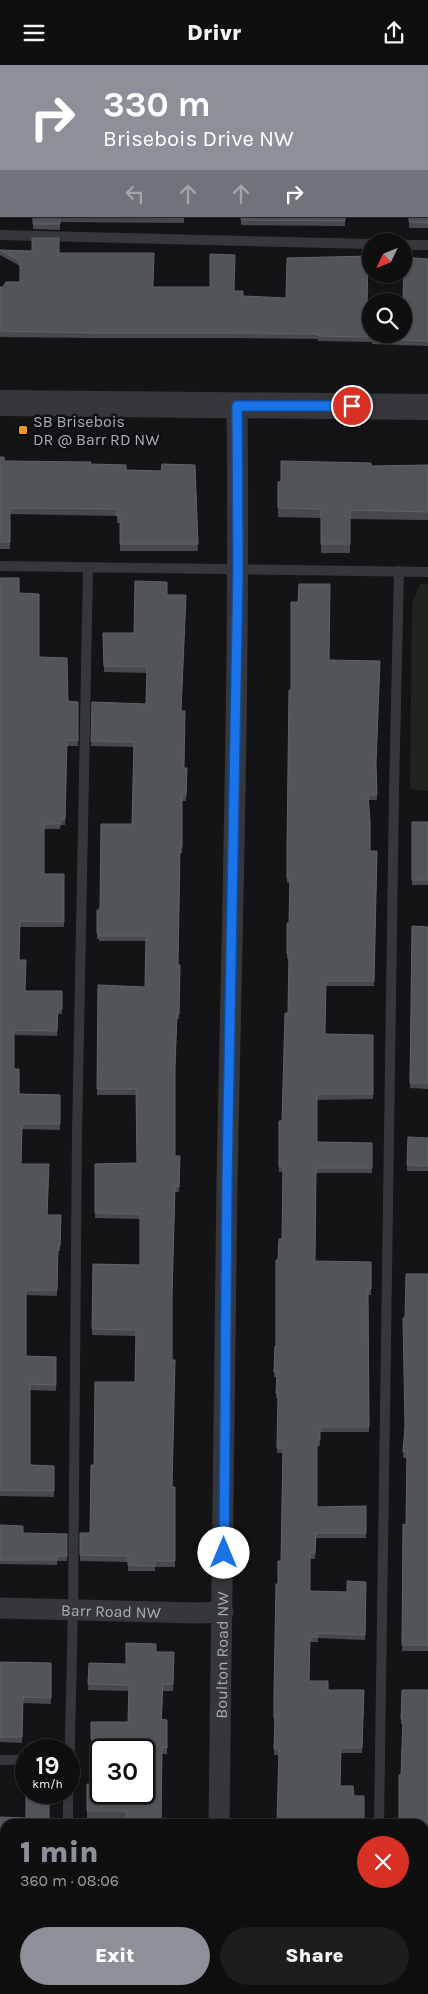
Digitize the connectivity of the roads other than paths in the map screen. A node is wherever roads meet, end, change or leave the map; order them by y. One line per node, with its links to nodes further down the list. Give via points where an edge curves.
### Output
1 (0, 235): 2 (lane)
2 (362, 244)
3 (412, 245): 4 (lane)
4 (428, 245)
5 (0, 403): 6 (street)
6 (237, 406): 7 (street); 10 (street, Boulton Road NW)
7 (428, 407)
8 (0, 566): 9 (lane)
9 (88, 567): 10 (lane); 14 (lane, via 77,1135)
10 (238, 569): 11 (lane); 15 (street, Boulton Road NW)
11 (399, 571): 12 (lane); 22 (lane)
12 (428, 572)
13 (0, 1608): 14 (street, Barr Road NW)
14 (73, 1609): 15 (street, Barr Road NW); 16 (lane)
15 (223, 1612): 21 (street, Boulton Road NW)
16 (70, 1739)
17 (0, 1760): 18 (lane)
18 (15, 1760)
19 (68, 1804): 20 (lane)
20 (68, 1819)
21 (219, 1819)
22 (379, 1819)

